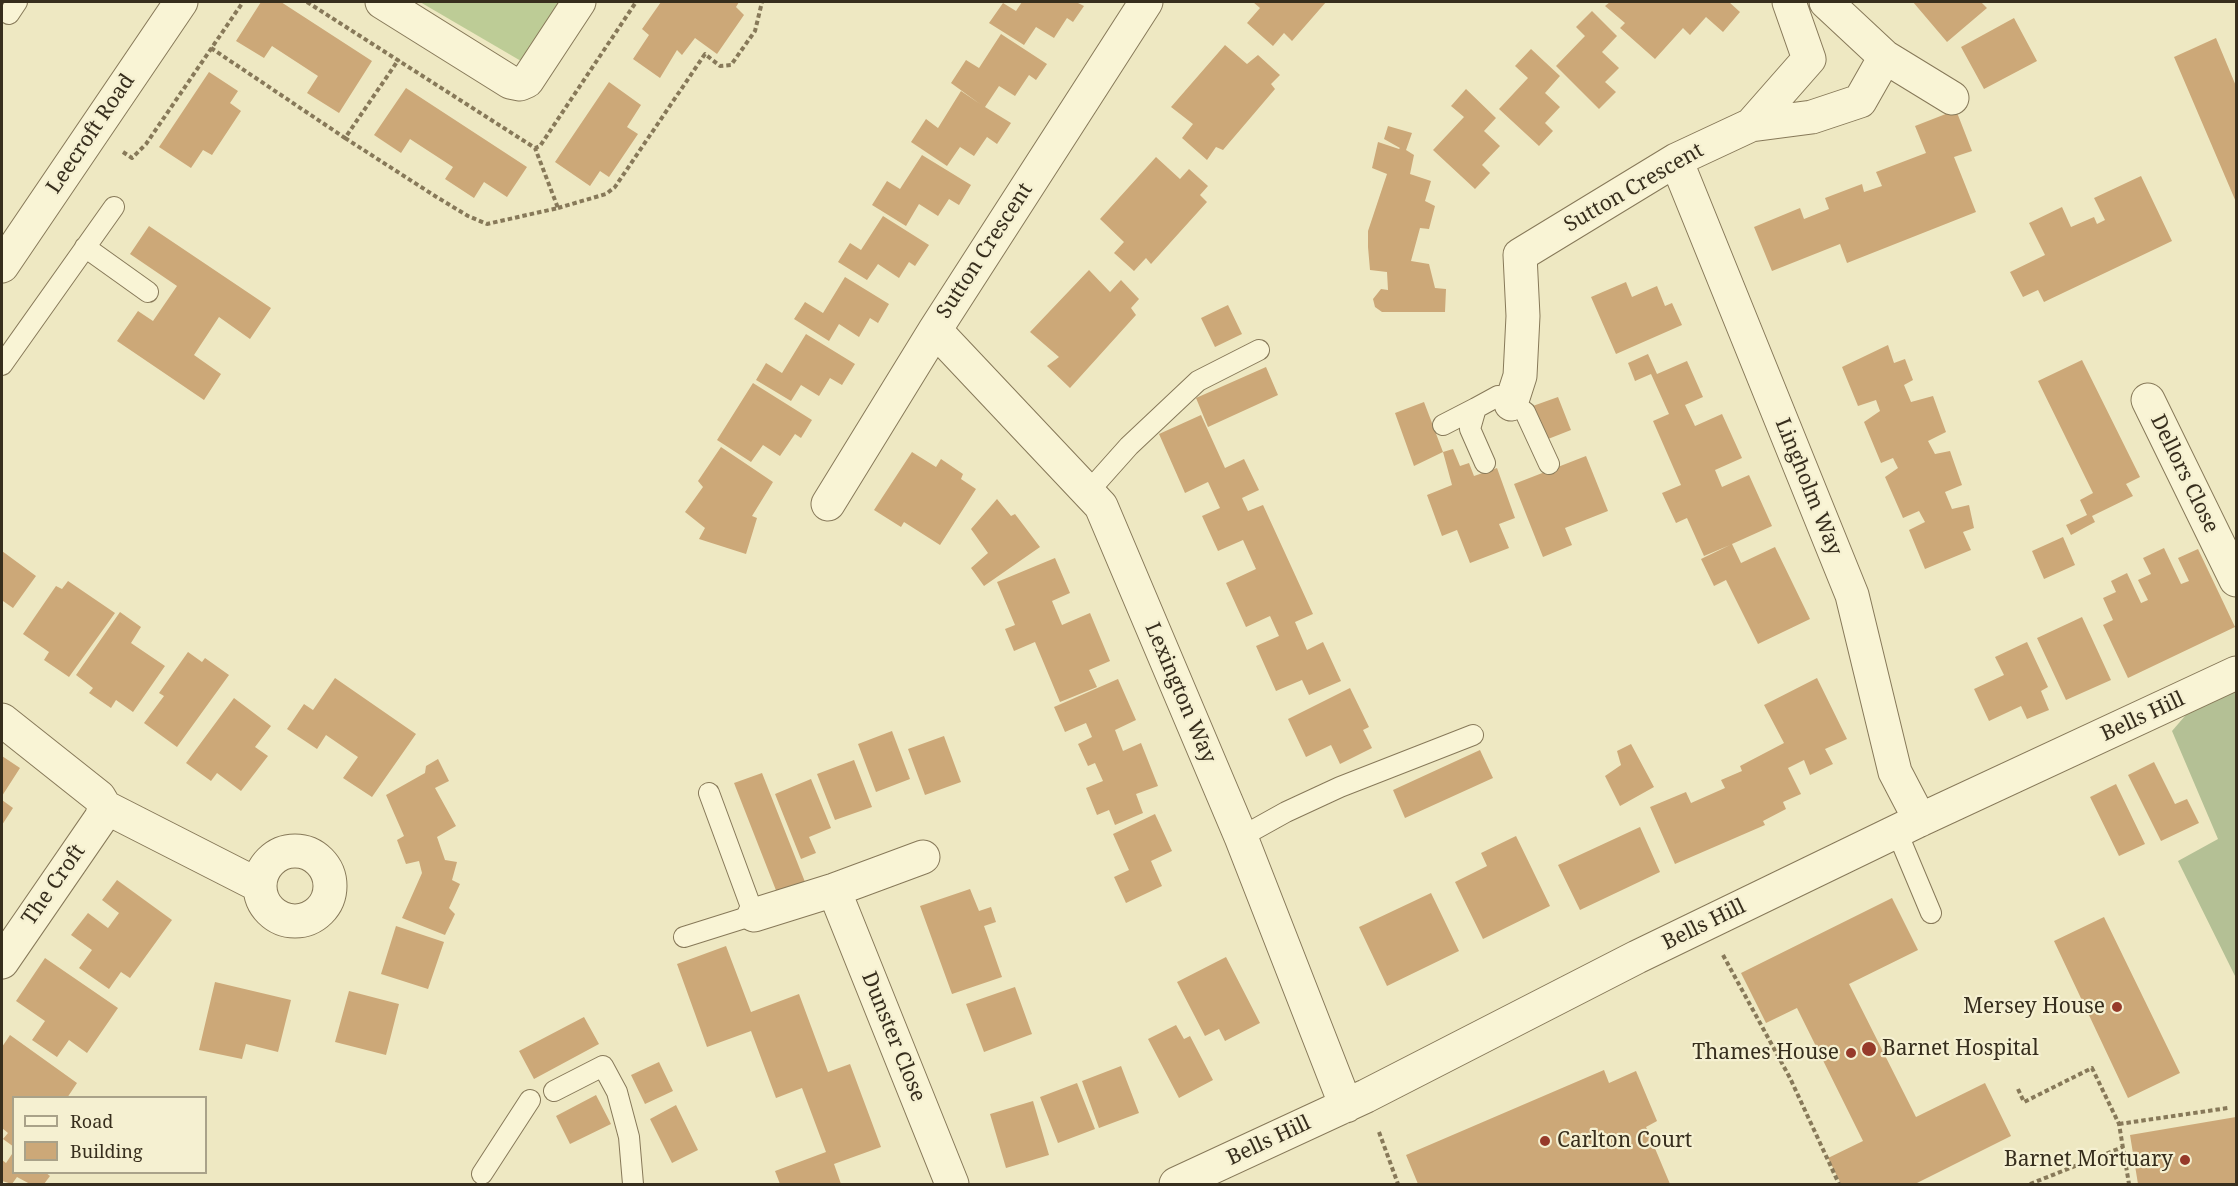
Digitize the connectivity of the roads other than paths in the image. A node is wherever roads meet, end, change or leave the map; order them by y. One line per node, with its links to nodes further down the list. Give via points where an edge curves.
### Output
1 (181, 2): 13 (street, Leecroft Road)
2 (382, 2): 3 (street, via 510,82 520,84 527,81)
3 (579, 2)
4 (1146, 2): 15 (street, Sutton Crescent)
5 (1789, 2): 9 (street, Sutton Crescent, via 1809,59)
6 (1827, 2): 7 (street)
7 (1884, 57): 8 (street); 9 (street, via 1860,101 1812,117)
8 (1952, 98)
9 (1751, 124): 10 (street, Sutton Crescent)
10 (1676, 159): 19 (street, Sutton Crescent, via 1520,255 1520,376); 32 (street, Lingholm Way, via 1852,595)
11 (114, 207): 12 (lane)
12 (85, 247): 14 (lane); 17 (lane)
13 (2, 266)
14 (148, 292)
15 (935, 330): 24 (street, Lexington Way); 25 (street, Sutton Crescent)
16 (1259, 350): 24 (lane, via 1198,381 1129,446)
17 (2, 365)
18 (2148, 400): 26 (street, Dellors Close)
19 (1511, 404): 20 (lane, via 1498,396); 23 (lane, via 1525,412)
20 (1476, 408): 21 (lane); 22 (lane, via 1470,429)
21 (1443, 425)
22 (1485, 463)
23 (1550, 464)
24 (1088, 492): 33 (street, Lexington Way, via 1101,506)
25 (828, 504)
26 (2236, 580)
27 (2236, 673): 32 (street, Bells Hill)
28 (2, 720): 31 (street, via 99,796)
29 (1473, 735): 33 (lane, via 1340,787)
30 (710, 793): 38 (lane)
31 (105, 807): 35 (street); 40 (street, The Croft)
32 (1908, 826): 37 (lane); 43 (street, Bells Hill, via 1706,923)
33 (1241, 837): 43 (street, Lexington Way)
34 (923, 856): 36 (street)
35 (260, 886)
36 (834, 890): 38 (street); 46 (street, Dunster Close)
37 (1932, 913)
38 (754, 915): 39 (lane)
39 (684, 937)
40 (2, 962)
41 (554, 1091): 45 (lane, via 603,1066 617,1092 629,1137)
42 (530, 1100): 44 (lane)
43 (1356, 1101): 47 (street, Bells Hill)
44 (480, 1181)
45 (633, 1185)
46 (952, 1185)
47 (1176, 1185)

